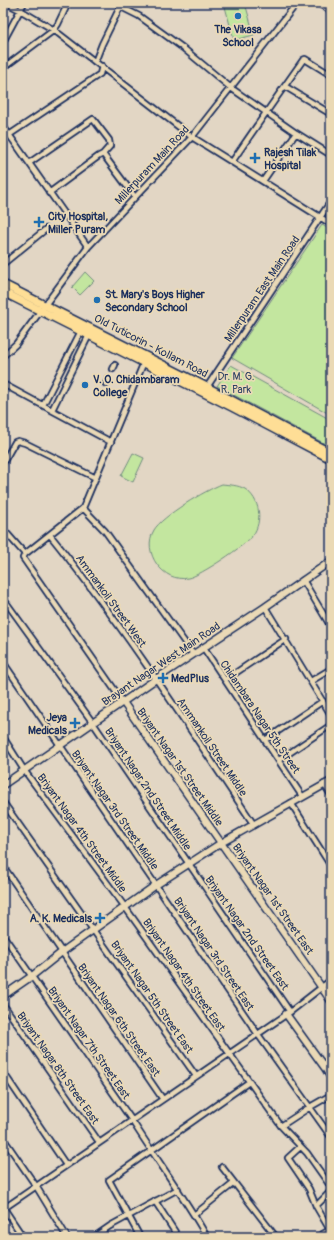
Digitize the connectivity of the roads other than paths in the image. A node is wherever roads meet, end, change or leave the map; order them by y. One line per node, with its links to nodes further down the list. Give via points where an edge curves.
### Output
1 (6, 3): 7 (street)
2 (24, 3): 7 (street)
3 (68, 3): 9 (street)
4 (297, 3): 16 (street, Millerpuram Main Road)
5 (318, 3): 8 (street)
6 (122, 5): 11 (street); 16 (street, via 183,48)
7 (20, 10): 9 (street); 10 (street)
8 (331, 11)
9 (54, 30): 11 (street); 13 (street)
10 (3, 42)
11 (95, 62): 12 (street)
12 (102, 66): 21 (street, via 100,74); 22 (street)
13 (3, 68)
14 (331, 75): 15 (street, via 305,59)
15 (286, 86): 17 (street); 18 (street)
16 (231, 88): 17 (street); 22 (street, Millerpuram Main Road)
17 (266, 112): 20 (street); 25 (street)
18 (331, 114)
19 (3, 126): 21 (street)
20 (296, 133): 24 (street); 27 (street)
21 (9, 135): 26 (street)
22 (192, 137): 25 (street); 29 (street, Millerpuram Main Road)
23 (103, 154): 26 (street, via 110,146 109,140 93,118); 28 (street); 29 (street)
24 (331, 155)
25 (232, 162): 27 (street)
26 (29, 163): 28 (street)
27 (263, 182): 31 (street)
28 (49, 193): 34 (street)
29 (135, 197): 34 (street, Millerpuram Main Road)
30 (331, 200): 31 (street, Millerpuram East Main Road)
31 (320, 217): 32 (street); 44 (street, Millerpuram East Main Road)
32 (331, 224)
33 (46, 229): 35 (street)
34 (88, 247): 38 (street, Millerpuram Main Road)
35 (3, 264)
36 (3, 284): 38 (main road, Old Tuticorin - Kollam Road)
37 (3, 292): 38 (main road)
38 (43, 308): 39 (main road); 41 (street, Millerpuram Main Road, via 16,344); 42 (main road, Old Tuticorin - Kollam Road)
39 (81, 331): 40 (main road); 45 (street)
40 (89, 335): 42 (main road); 46 (street)
41 (3, 356)
42 (145, 359): 44 (main road, Old Tuticorin - Kollam Road); 47 (street); 49 (main road)
43 (3, 384): 45 (street)
44 (207, 387): 48 (main road, Old Tuticorin - Kollam Road)
45 (43, 406): 46 (street)
46 (52, 410): 47 (street)
47 (111, 442): 51 (street)
48 (331, 453)
49 (331, 459)
50 (3, 463): 51 (street, via 18,441)
51 (96, 478): 52 (street)
52 (83, 508): 54 (street); 63 (street, via 105,531)
53 (3, 529): 55 (street)
54 (50, 535): 55 (street); 66 (street, Ammankoil Street West, via 111,613)
55 (25, 554): 70 (street, via 23,558)
56 (331, 561): 57 (street, Brayant Nagar West Main Road)
57 (303, 580): 59 (street, Brayant Nagar West Main Road); 60 (street)
58 (3, 598): 72 (street, Briyant Nagar 2nd Street Middle)
59 (265, 607): 61 (street); 62 (street, Brayant Nagar West Main Road)
60 (331, 627)
61 (286, 639): 67 (street); 68 (street)
62 (203, 647): 63 (street, Brayant Nagar West Main Road); 67 (street, Chidambara Nagar 5th Street)
63 (193, 654): 66 (street, Brayant Nagar West Main Road)
64 (3, 662): 76 (street, Briyant Nagar 3rd Street Middle)
65 (331, 669): 68 (street)
66 (156, 679): 70 (street, Brayant Nagar West Main Road); 86 (street, Ammankoil Street Middle)
67 (225, 680): 75 (street, Chidambara Nagar 5th Street)
68 (311, 681): 69 (street)
69 (323, 701): 71 (street); 75 (street)
70 (123, 702): 72 (street, Brayant Nagar West Main Road); 87 (street, Briyant Nagar 1st Street Middle)
71 (331, 715)
72 (93, 723): 76 (street, Brayant Nagar West Main Road); 88 (street, Briyant Nagar 2nd Street Middle)
73 (331, 725): 77 (street)
74 (3, 738): 78 (street, Briyant Nagar 4th Street Middle)
75 (265, 740): 77 (street, Chidambara Nagar 5th Street)
76 (59, 746): 78 (street, Brayant Nagar West Main Road); 91 (street, Briyant Nagar 3rd Street Middle)
77 (279, 760): 83 (street, Chidambara Nagar 5th Street)
78 (24, 770): 81 (street, Brayant Nagar West Main Road); 92 (street, Briyant Nagar 4th Street Middle)
79 (331, 780): 80 (street)
80 (324, 784): 82 (street); 83 (street)
81 (3, 785)
82 (331, 795)
83 (302, 796): 85 (street)
84 (3, 802): 93 (street, Briyant Nagar 5th Street East)
85 (291, 803): 86 (street); 90 (street)
86 (254, 824): 87 (street)
87 (221, 843): 88 (street); 98 (street, Briyant Nagar 1st Street East)
88 (189, 864): 91 (street); 102 (street, Briyant Nagar 2nd Street East)
89 (3, 866): 95 (street, Briyant Nagar 6th Street East)
90 (331, 866)
91 (156, 885): 92 (street); 103 (street, Briyant Nagar 3rd Street East)
92 (125, 907): 93 (street); 104 (street, Briyant Nagar 4th Street East)
93 (93, 930): 95 (street); 106 (street, Briyant Nagar 5th Street East)
94 (3, 935): 96 (street, Briyant Nagar 7th Street East)
95 (62, 952): 96 (street); 110 (street, Briyant Nagar 6th Street East)
96 (32, 976): 99 (street); 112 (street, Briyant Nagar 7th Street East)
97 (331, 980): 98 (street)
98 (321, 987): 100 (street, Briyant Nagar 1st Street East); 102 (street)
99 (3, 996)
100 (331, 1001)
101 (3, 1004): 116 (street, Briyant Nagar 8th Street East)
102 (288, 1013): 103 (street); 107 (street)
103 (257, 1033): 104 (street); 111 (street, Briyant Nagar 3rd Street East)
104 (229, 1054): 106 (street); 108 (street, Briyant Nagar 4th Street East)
105 (3, 1072): 120 (street)
106 (196, 1076): 110 (street)
107 (331, 1078)
108 (249, 1082): 113 (street, Briyant Nagar 4th Street East); 119 (street)
109 (331, 1096): 111 (street)
110 (162, 1098): 112 (street)
111 (310, 1107): 113 (street); 114 (street, Briyant Nagar 3rd Street East)
112 (131, 1120): 116 (street); 119 (street, Briyant Nagar 7th Street East)
113 (281, 1126): 118 (street, Briyant Nagar 4th Street East)
114 (331, 1137)
115 (3, 1138): 117 (street)
116 (99, 1142): 120 (street)
117 (5, 1144): 123 (street)
118 (300, 1146): 124 (street, Briyant Nagar 4th Street East); 128 (street, via 288,1158 309,1189)
119 (150, 1150): 125 (street, Briyant Nagar 7th Street East); 131 (street, via 109,1180)
120 (66, 1165): 123 (street)
121 (222, 1168): 122 (street)
122 (234, 1183): 130 (street); 139 (street)
123 (36, 1186): 129 (street); 135 (street)
124 (331, 1187)
125 (178, 1189): 127 (street); 130 (street, Briyant Nagar 7th Street East)
126 (331, 1191): 128 (street)
127 (155, 1201): 131 (street); 133 (street)
128 (316, 1206): 132 (street)
129 (3, 1208): 134 (street)
130 (194, 1215): 138 (street, Briyant Nagar 7th Street East)
131 (128, 1216): 136 (street); 137 (street)
132 (330, 1231): 140 (street)
133 (175, 1232)
134 (20, 1236)
135 (67, 1237)
136 (94, 1237)
137 (140, 1237)
138 (207, 1237)
139 (276, 1237)
140 (317, 1237)

